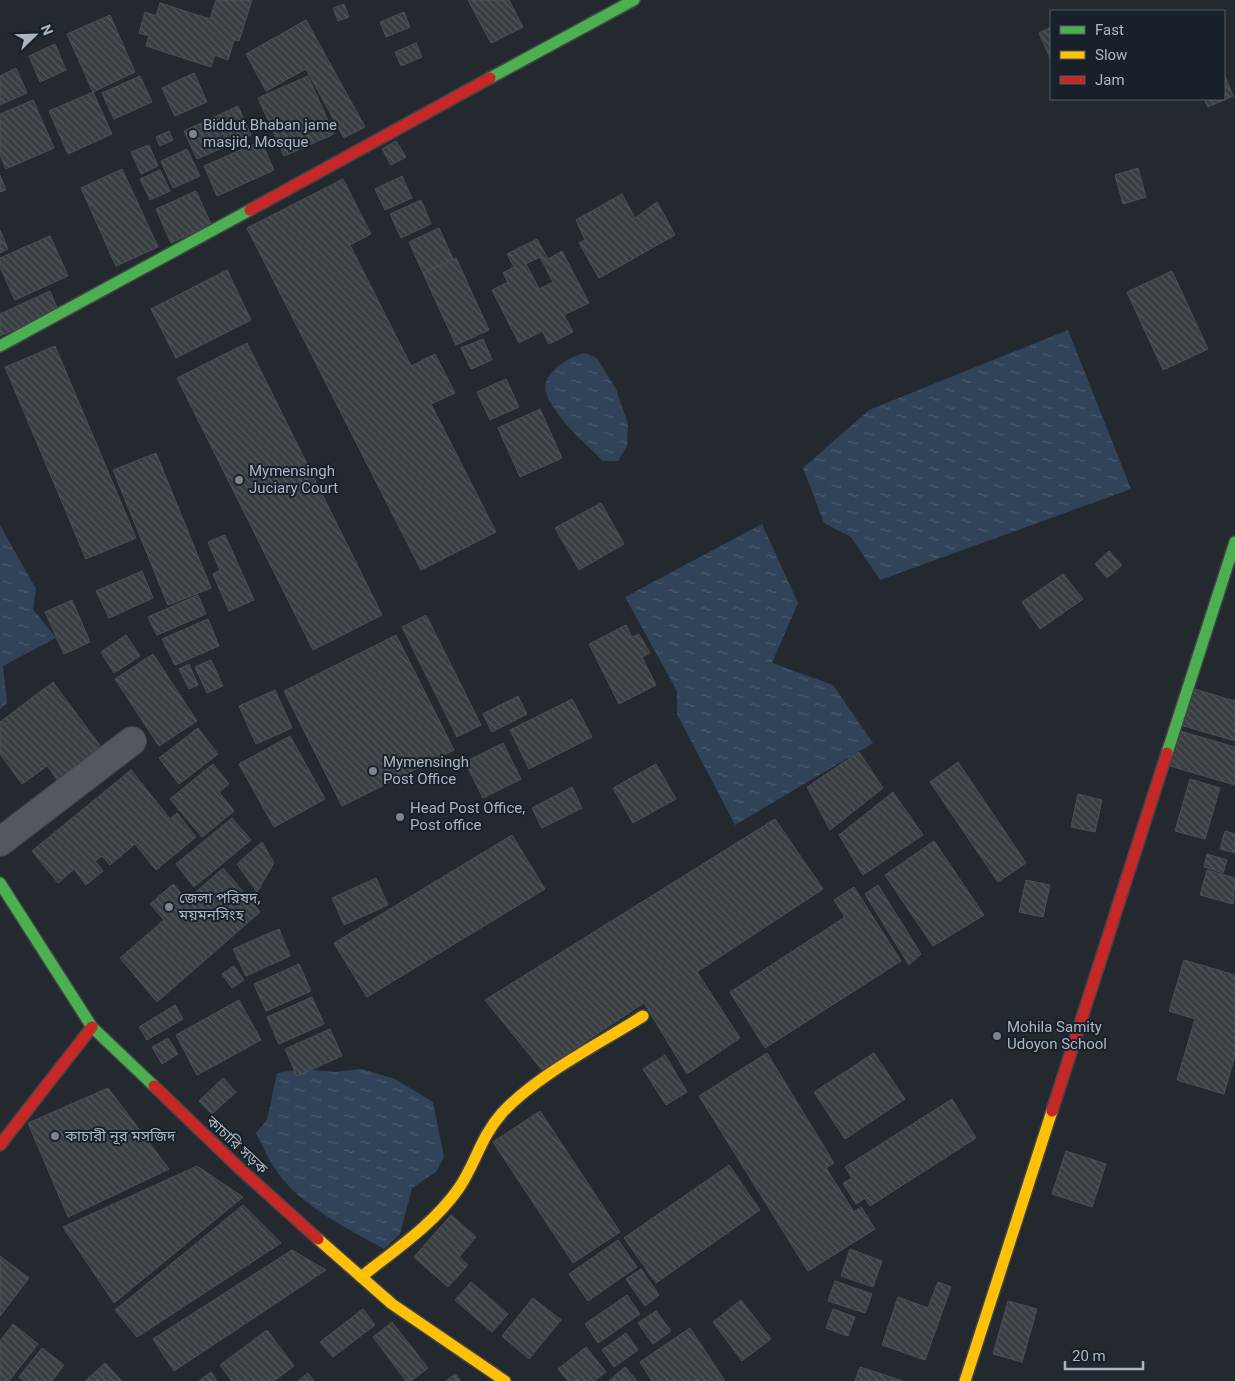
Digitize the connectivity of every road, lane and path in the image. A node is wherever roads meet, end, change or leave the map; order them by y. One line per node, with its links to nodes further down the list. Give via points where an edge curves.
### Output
1 (634, 0): 2 (street)
2 (0, 346)
3 (1235, 542): 12 (street)
4 (132, 741): 5 (street)
5 (0, 842)
6 (0, 883): 8 (street, কাচারি সড়ক)
7 (643, 1016): 10 (street, via 542,1080 502,1112 482,1139 460,1186 444,1206)
8 (92, 1028): 9 (street); 10 (street, কাচারি সড়ক, via 238,1167)
9 (0, 1145)
10 (361, 1277): 11 (street, কাচারি সড়ক, via 392,1304)
11 (505, 1381)
12 (965, 1381)

